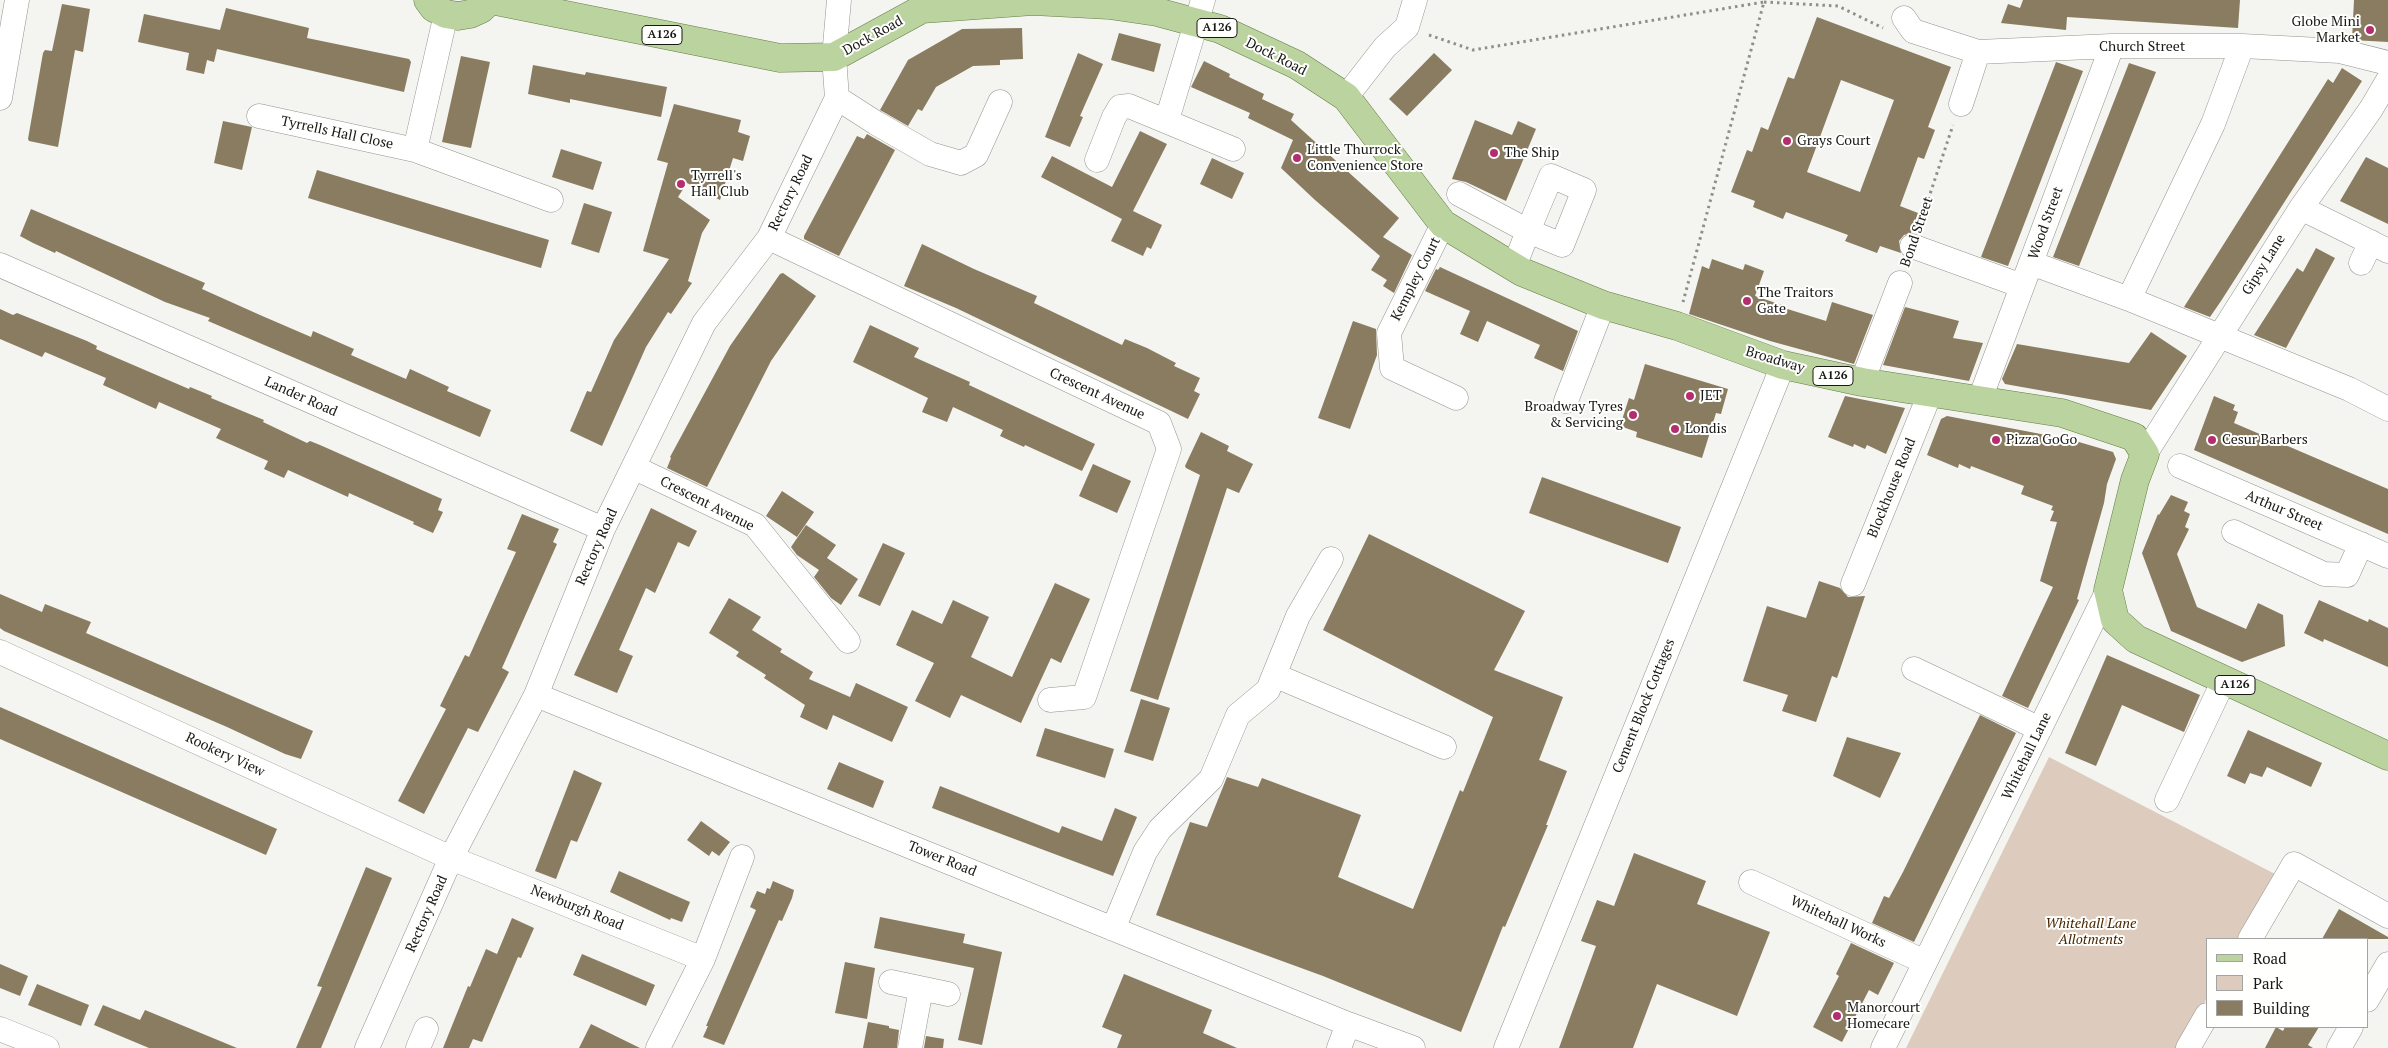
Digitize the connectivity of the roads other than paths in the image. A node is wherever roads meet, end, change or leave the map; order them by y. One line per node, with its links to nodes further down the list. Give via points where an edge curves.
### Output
1 (17, 0): 15 (street)
2 (490, 0): 5 (main road, Dock Road / A126, via 481,9 458,16); 11 (main road, Dock Road / A126, via 780,58)
3 (839, 0): 11 (street)
4 (1414, 0): 14 (street, via 1407,27 1385,47)
5 (437, 7): 23 (street)
6 (1199, 11): 11 (main road, Dock Road / A126, via 1157,12 1109,5 1033,1 922,9); 14 (main road, Dock Road / A126, via 1220,29 1289,61); 21 (street)
7 (1909, 25): 10 (street, Church Street)
8 (2112, 46): 9 (street, Church Street); 10 (street, Church Street); 32 (street, Wood Street)
9 (2242, 46): 12 (street, Church Street, via 2281,39); 37 (street, via 2213,124)
10 (1978, 52): 18 (street)
11 (834, 57): 16 (street)
12 (2388, 63)
13 (2388, 80): 19 (street, Gipsy Lane)
14 (1346, 96): 28 (main road, Dock Road / A126)
15 (0, 98)
16 (837, 98): 17 (street, via 930,154 961,163 976,155); 29 (street, Rectory Road)
17 (1000, 102)
18 (1958, 110)
19 (2379, 114): 27 (street, Gipsy Lane)
20 (259, 116): 23 (street, Tyrrells Hall Close)
21 (1167, 120): 22 (street); 24 (street, via 1128,106 1120,107)
22 (1233, 149)
23 (415, 150): 26 (street, Tyrrells Hall Close)
24 (1097, 160)
25 (1459, 194): 34 (street, via 1528,231)
26 (551, 200)
27 (2301, 208): 31 (street); 39 (street, Gipsy Lane)
28 (1443, 224): 34 (main road, Dock Road / A126); 43 (street, Kempley Court, via 1389,333 1392,368)
29 (769, 238): 49 (street, Rectory Road, via 704,323); 63 (street, Crescent Avenue, via 1159,423 1169,449 1084,697)
30 (1912, 246): 36 (street)
31 (2373, 252)
32 (2031, 263): 36 (street, Wood Street); 37 (street)
33 (0, 266): 50 (street, Lander Road)
34 (1518, 270): 38 (main road, Broadway / A126)
35 (1900, 283): 41 (street, Bond Street)
36 (2022, 286): 44 (street, Wood Street)
37 (2129, 299): 39 (street)
38 (1602, 305): 40 (main road, Broadway / A126, via 1677,326); 45 (street)
39 (2219, 337): 46 (street); 47 (street, Gipsy Lane)
40 (1783, 365): 41 (main road, Broadway / A126); 91 (street, Cement Block Cottages)
41 (1862, 382): 42 (main road, Broadway / A126)
42 (1931, 392): 44 (main road, Broadway / A126); 55 (street, Blockhouse Road)
43 (1456, 398)
44 (1980, 400): 47 (main road, Broadway / A126, via 2062,413 2134,437)
45 (1566, 401)
46 (2388, 408)
47 (2145, 454): 56 (main road, Whitehall Lane / A126, via 2135,480)
48 (2180, 466): 52 (street, Arthur Street)
49 (635, 468): 50 (street, Rectory Road); 57 (street, Crescent Avenue, via 755,525)
50 (603, 529): 62 (street, Rectory Road)
51 (2234, 532): 52 (street, via 2324,574 2347,575)
52 (2361, 544): 53 (street, Arthur Street)
53 (2388, 556)
54 (1331, 559): 60 (street, via 1298,616)
55 (1853, 584)
56 (2108, 590): 61 (main road, A126, via 2115,620 2136,639); 64 (street, Whitehall Lane)
57 (848, 641)
58 (0, 652): 69 (street, Rookery View)
59 (1914, 669): 64 (street)
60 (1274, 675): 65 (street); 72 (street, via 1268,690 1238,715 1211,778 1160,829 1145,852)
61 (2224, 680): 66 (main road, A126); 67 (street)
62 (536, 695): 69 (street, Rectory Road); 72 (street, Tower Road)
63 (1050, 700)
64 (2040, 730): 75 (street, Whitehall Lane)
65 (1444, 747)
66 (2388, 756)
67 (2167, 800)
68 (742, 857): 74 (street)
69 (451, 858): 74 (street, Newburgh Road); 86 (street, Rectory Road)
70 (1751, 882): 75 (street, Whitehall Works)
71 (2388, 916): 73 (street, via 2294,864)
72 (1113, 929): 82 (street, Tower Road)
73 (2251, 938)
74 (703, 958): 87 (street)
75 (1925, 962): 92 (street, Whitehall Lane)
76 (2388, 964): 80 (street)
77 (891, 982): 78 (street)
78 (921, 989): 79 (street); 88 (street)
79 (948, 994)
80 (2368, 998)
81 (2206, 1017): 93 (street)
82 (1348, 1024): 89 (street); 90 (street, Tower Road)
83 (2350, 1028): 94 (street)
84 (0, 1029): 85 (street)
85 (46, 1048)
86 (368, 1048)
87 (658, 1048)
88 (910, 1048)
89 (1338, 1048)
90 (1412, 1048)
91 (1506, 1048)
92 (1883, 1048)
93 (2188, 1048)
94 (2339, 1048)

